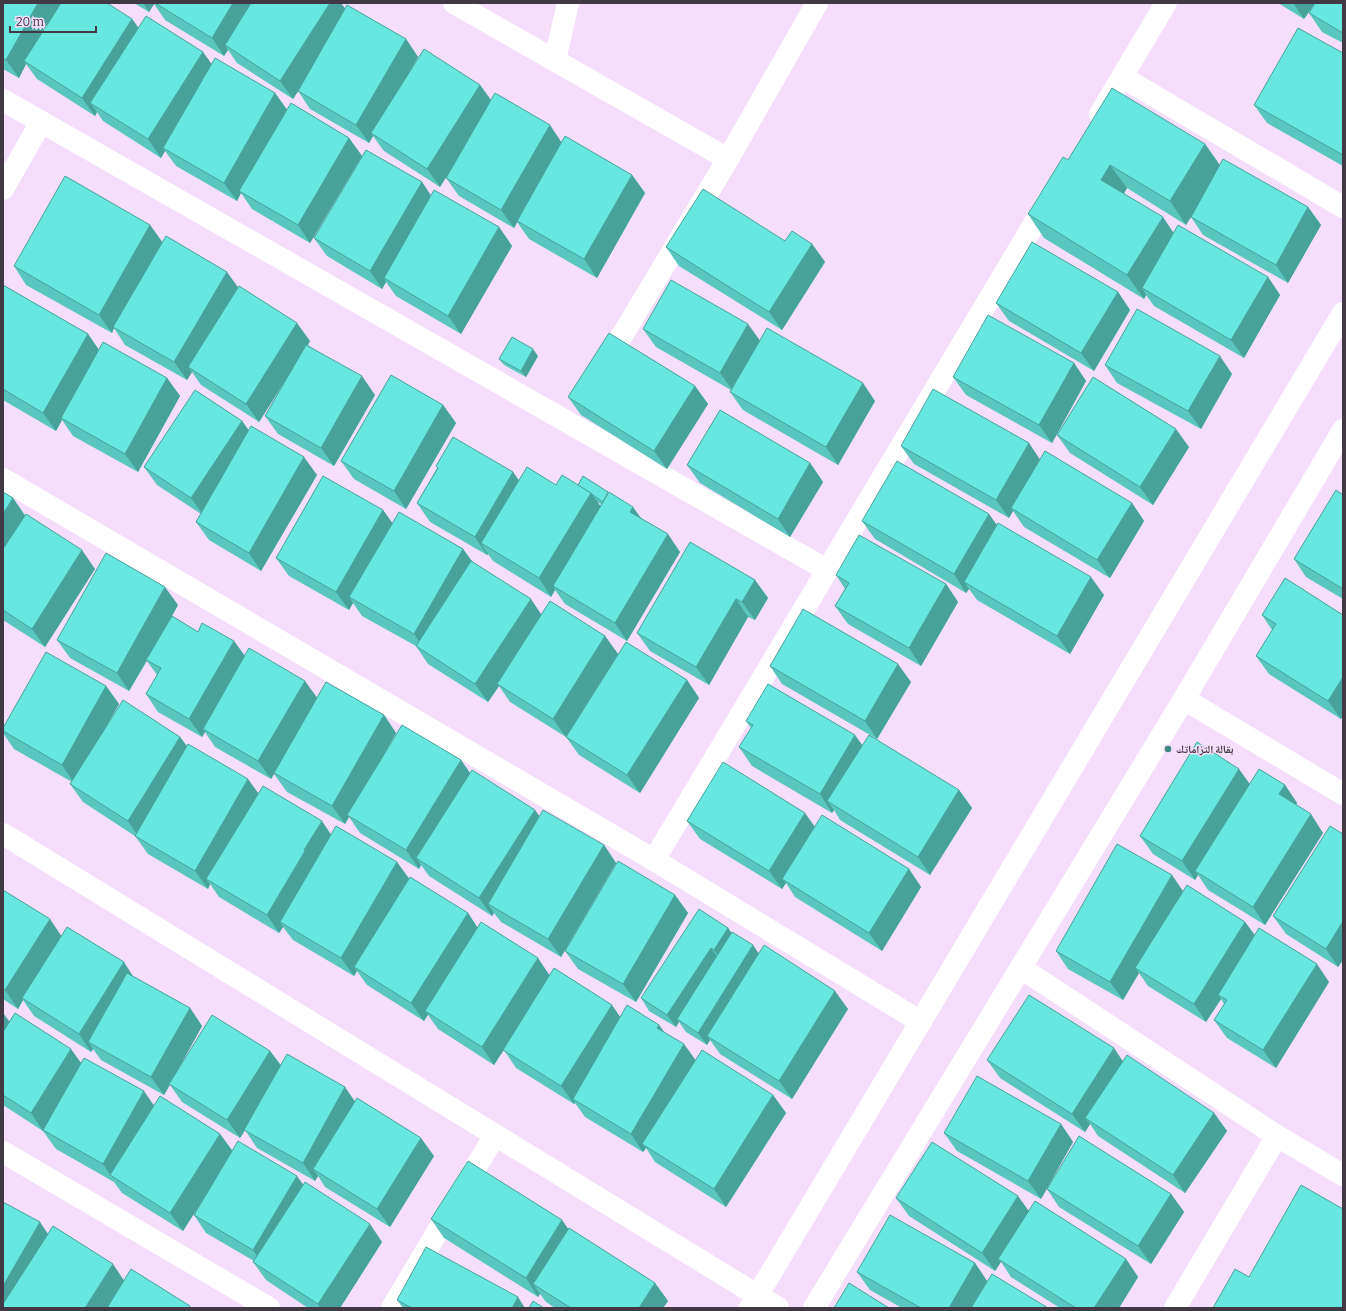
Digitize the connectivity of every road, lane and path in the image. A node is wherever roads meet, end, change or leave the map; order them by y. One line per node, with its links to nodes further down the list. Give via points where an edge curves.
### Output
1 (454, 3): 5 (street)
2 (568, 3): 5 (street)
3 (817, 3): 10 (street)
4 (1166, 3): 6 (street)
5 (555, 60): 10 (street)
6 (1122, 77): 9 (street); 13 (street)
7 (3, 100): 8 (street)
8 (41, 122): 12 (street); 18 (street, via 574,416)
9 (1089, 132)
10 (728, 159): 15 (street)
11 (1061, 180): 18 (street)
12 (3, 189)
13 (1343, 207)
14 (1343, 313): 24 (street)
15 (594, 383)
16 (1343, 430): 19 (street)
17 (3, 479): 22 (street)
18 (828, 570): 22 (street)
19 (1184, 699): 20 (street); 23 (street)
20 (1343, 794)
21 (3, 834): 25 (street)
22 (654, 860): 24 (street)
23 (1022, 968): 26 (street); 33 (street)
24 (921, 1022): 29 (street)
25 (495, 1135): 29 (street); 31 (street)
26 (1277, 1136): 28 (street); 34 (street)
27 (3, 1152): 30 (street)
28 (1343, 1175)
29 (753, 1302): 32 (street)
30 (269, 1308)
31 (392, 1308)
32 (778, 1308)
33 (814, 1308)
34 (1175, 1308)

